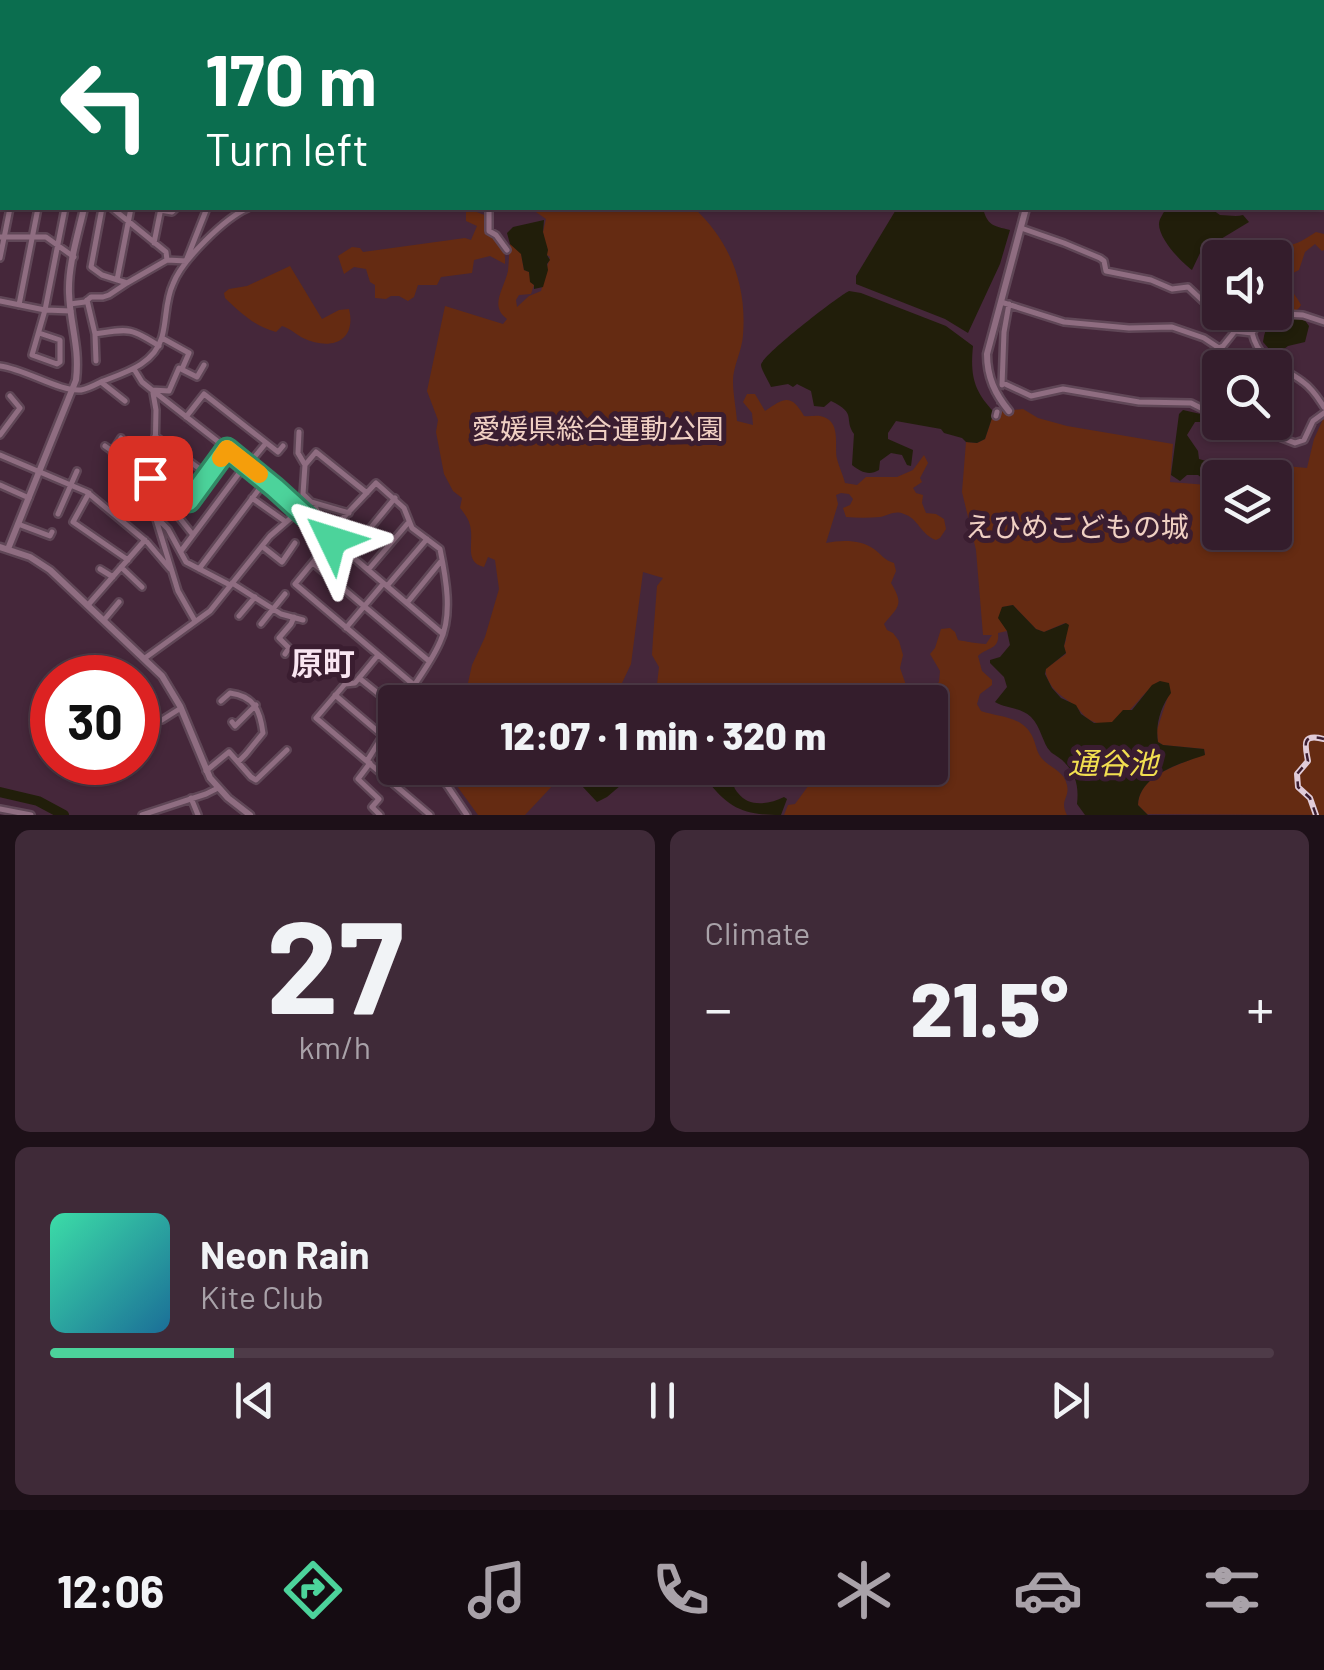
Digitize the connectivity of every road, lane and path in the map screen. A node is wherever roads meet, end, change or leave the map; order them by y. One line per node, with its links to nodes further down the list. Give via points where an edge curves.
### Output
1 (9, 210): 15 (street)
2 (38, 210): 16 (street)
3 (65, 210): 18 (street)
4 (84, 210): 20 (street)
5 (102, 210): 24 (street, via 91,267)
6 (114, 210): 13 (street)
7 (131, 210): 13 (street)
8 (161, 210): 17 (street)
9 (206, 210): 23 (street)
10 (245, 210): 23 (street)
11 (490, 210): 19 (street, via 490,231)
12 (1026, 210): 14 (street)
13 (128, 221): 17 (street); 24 (street)
14 (1021, 228): 28 (street); 33 (street, via 1100,258 1106,271 1188,287)
15 (2, 236): 16 (street); 21 (street)
16 (32, 236): 18 (street); 29 (street)
17 (154, 243): 22 (street)
18 (58, 245): 20 (street); 31 (street)
19 (507, 250)
20 (74, 257): 30 (street)
21 (0, 258)
22 (167, 260): 23 (street); 25 (street)
23 (186, 261): 37 (street, via 170,290)
24 (117, 280): 25 (street)
25 (128, 283): 26 (street)
26 (86, 300): 30 (street); 36 (street)
27 (0, 302): 29 (street)
28 (1005, 303): 33 (street, via 1064,322 1172,327 1219,348); 49 (street, via 1002,384 1031,396 1064,390 1191,403 1221,428 1256,428 1295,443); 50 (street, via 990,338 987,368)
29 (18, 305): 31 (street)
30 (70, 307): 31 (street); 45 (street, via 78,350)
31 (45, 310): 34 (street)
32 (1324, 322): 35 (street, via 1266,313)
33 (1235, 331): 35 (street)
34 (39, 332): 34 (street, via 60,340 57,364 32,355)
35 (1252, 332): 49 (street, via 1260,353 1303,382)
36 (94, 334): 38 (street, via 133,330); 39 (street)
37 (162, 338): 38 (street); 43 (street, via 189,353)
38 (158, 346): 42 (street)
39 (96, 361)
40 (204, 365): 43 (street, via 197,377)
41 (0, 366): 45 (street)
42 (134, 370): 44 (street); 46 (street)
43 (182, 370): 46 (street, via 169,391)
44 (101, 382): 45 (street); 48 (street)
45 (73, 388): 66 (street)
46 (152, 390): 51 (street); 54 (street)
47 (10, 396): 53 (street, via 20,408)
48 (124, 401)
49 (1324, 410)
50 (1009, 412)
51 (186, 418): 56 (street, via 204,394); 59 (street)
52 (298, 432): 64 (street)
53 (0, 435)
54 (155, 436): 67 (street); 68 (street)
55 (121, 438): 60 (street)
56 (266, 442): 58 (street, via 278,452); 63 (street)
57 (104, 446): 60 (street)
58 (282, 446)
59 (227, 449): 63 (street); 68 (street)
60 (112, 452): 67 (street)
61 (2, 456): 62 (street); 66 (street)
62 (0, 464)
63 (247, 464): 69 (street); 91 (street)
64 (305, 465): 75 (street, via 316,452); 80 (street, via 303,494)
65 (77, 471): 72 (street)
66 (39, 472): 72 (street); 76 (street)
67 (150, 475): 73 (street); 81 (street)
68 (208, 475): 79 (street)
69 (266, 480): 77 (street); 82 (street)
70 (126, 482): 81 (street)
71 (0, 485): 76 (street)
72 (71, 485): 74 (street); 84 (street)
73 (170, 487): 79 (street); 86 (street, via 163,497)
74 (89, 493): 93 (street); 100 (street, via 73,522)
75 (366, 494): 78 (street, via 376,483); 83 (street)
76 (28, 498): 89 (street)
77 (252, 498): 87 (street); 104 (street)
78 (395, 498): 88 (street); 99 (street)
79 (189, 501): 86 (street)
80 (314, 503): 83 (street); 92 (street)
81 (146, 504): 85 (street)
82 (299, 511): 87 (street); 92 (street)
83 (349, 513): 92 (street)
84 (58, 514)
85 (154, 516): 98 (street); 107 (street)
86 (178, 516): 91 (street)
87 (286, 522): 96 (street)
88 (409, 522): 94 (street); 106 (street)
89 (18, 524): 90 (street); 97 (street)
90 (52, 532)
91 (193, 536): 98 (street)
92 (328, 536): 99 (street); 102 (street)
93 (145, 540): 100 (street); 107 (street)
94 (427, 540): 101 (street); 110 (street)
95 (295, 543): 96 (street, via 282,562)
96 (262, 546): 109 (street)
97 (4, 548): 116 (street, via 40,563)
98 (181, 551): 104 (street)
99 (349, 554): 106 (street)
100 (128, 560): 103 (street)
101 (442, 560): 115 (street); 126 (street)
102 (312, 563): 117 (street); 125 (street, via 295,584)
103 (121, 567): 108 (street); 111 (street)
104 (200, 568): 109 (street)
105 (100, 569): 108 (street)
106 (368, 570): 110 (street)
107 (172, 571): 123 (street)
108 (113, 577): 116 (street)
109 (231, 584): 113 (street); 123 (street)
110 (385, 585): 115 (street); 117 (street)
111 (142, 587)
112 (284, 594): 118 (street)
113 (255, 597): 118 (street); 119 (street)
114 (119, 602): 121 (street)
115 (407, 603): 126 (street)
116 (88, 606): 121 (street)
117 (364, 606): 125 (street); 131 (street)
118 (272, 610): 120 (street); 124 (street)
119 (239, 616)
120 (294, 617): 122 (street); 127 (street, via 278,638 289,648)
121 (104, 620): 128 (street)
122 (303, 620)
123 (195, 621): 129 (street)
124 (261, 624)
125 (346, 628): 130 (street)
126 (443, 634): 131 (street)
127 (284, 654)
128 (142, 655)
129 (149, 655)
130 (378, 655): 133 (street); 134 (street)
131 (429, 660): 134 (street)
132 (160, 675): 139 (street)
133 (359, 678): 135 (street); 136 (street)
134 (414, 685)
135 (378, 693)
136 (336, 695): 142 (street); 146 (street, via 316,718)
137 (221, 701): 138 (street, via 233,693)
138 (256, 705): 141 (street); 145 (street, via 262,733)
139 (181, 708): 140 (street); 147 (street)
140 (162, 720)
141 (232, 722)
142 (378, 732)
143 (378, 745): 146 (street)
144 (287, 750): 145 (street, via 256,780)
145 (238, 762): 147 (street, via 226,753)
146 (368, 762): 156 (street, via 358,778 379,798 372,807); 157 (street)
147 (206, 771): 149 (street)
148 (447, 785): 158 (street)
149 (218, 788): 150 (street); 155 (street)
150 (191, 798): 153 (street); 154 (street)
151 (0, 808): 152 (street)
152 (31, 815)
153 (142, 815)
154 (198, 815)
155 (250, 815)
156 (380, 815)
157 (430, 815)
158 (467, 815)

